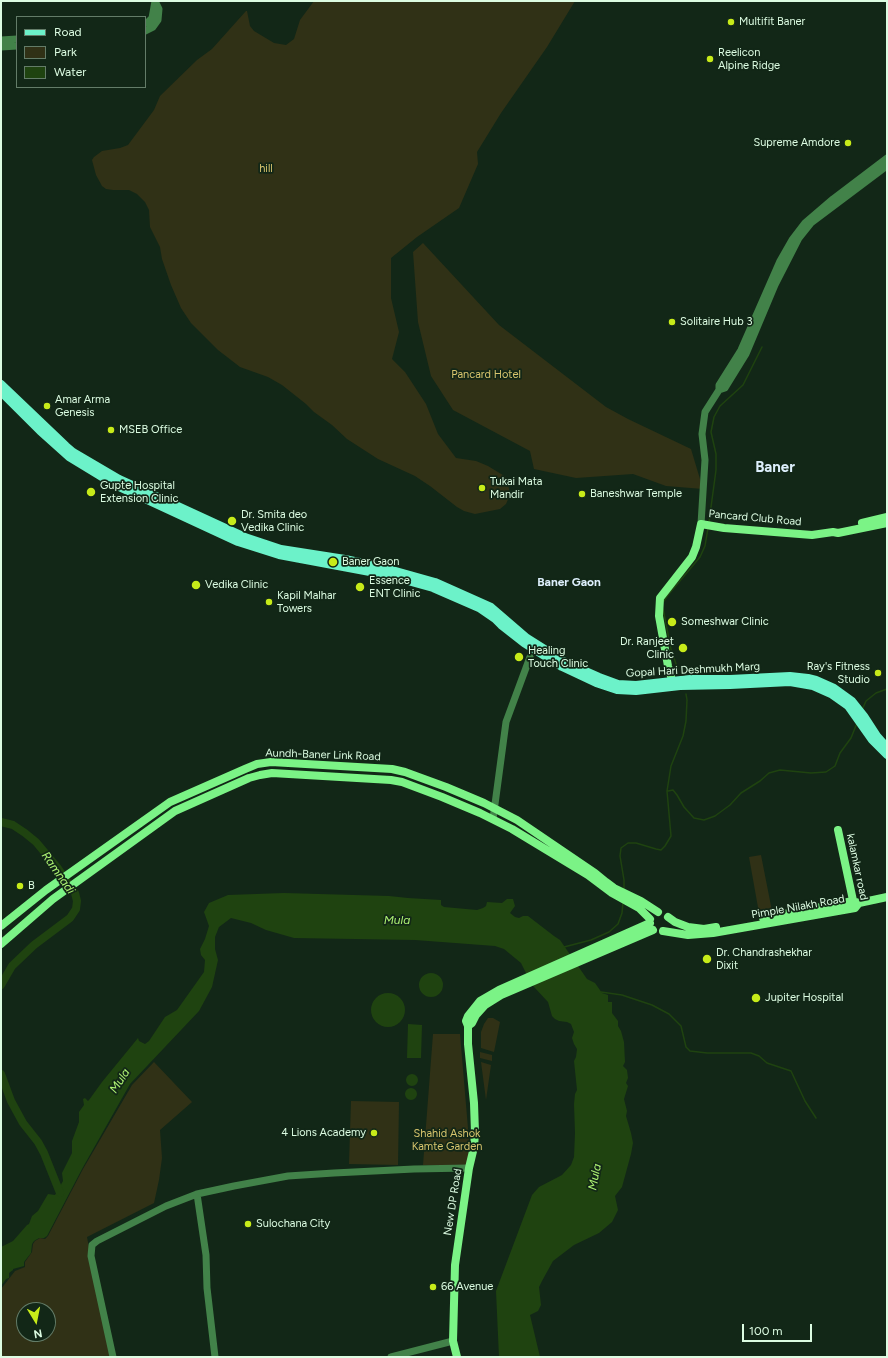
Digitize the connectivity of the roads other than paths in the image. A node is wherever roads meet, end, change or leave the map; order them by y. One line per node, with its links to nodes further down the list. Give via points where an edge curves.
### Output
1 (155, 1): 2 (street, via 152,18); 3 (street, via 158,20)
2 (147, 23)
3 (146, 30)
4 (16, 39): 5 (street)
5 (1, 40)
6 (16, 46): 7 (street)
7 (1, 47)
8 (887, 158): 11 (street, via 833,199 796,233 770,282 742,350 719,385)
9 (887, 166): 11 (street, via 811,223 803,233 774,285 746,354 725,388)
10 (1, 384): 17 (main road, Gopal Hari Deshmukh Marg, via 66,446 129,484 213,524 266,545 378,566 436,582 491,607)
11 (719, 390): 15 (street, via 705,412 703,425 705,460)
12 (1, 392): 17 (main road, Gopal Hari Deshmukh Marg, via 61,450 125,490 238,542 270,553 386,575 433,588 479,608 510,632)
13 (887, 517): 16 (main road, Pancard Club Road)
14 (887, 523): 16 (main road, Pancard Club Road)
15 (702, 524): 16 (main road, Pancard Club Road, via 812,535); 18 (main road, Pancard Club Road, via 692,557 660,598 659,616)
16 (833, 532)
17 (535, 646): 18 (main road, Gopal Hari Deshmukh Marg, via 565,662 618,684 636,685); 19 (main road, Gopal Hari Deshmukh Marg, via 562,667 596,683 626,691 685,685 799,683 831,694); 25 (street, via 534,655 530,657 506,722)
18 (672, 680): 19 (main road, Gopal Hari Deshmukh Marg, via 800,677 816,680 834,688 846,696)
19 (854, 708): 20 (main road, Gopal Hari Deshmukh Marg)
20 (862, 719): 21 (main road, Gopal Hari Deshmukh Marg); 22 (main road, Gopal Hari Deshmukh Marg, via 878,746)
21 (887, 747)
22 (887, 755)
23 (257, 764): 24 (main road); 25 (main road, Aundh-Baner Link Road, via 271,762 392,769 446,787); 35 (main road, Aundh-Baner Link Road, via 170,802 46,890)
24 (260, 775): 26 (main road, Aundh-Baner Link Road, via 280,773 378,778 402,782); 37 (main road, Aundh-Baner Link Road, via 175,811 53,899)
25 (495, 808): 26 (street); 28 (main road, Aundh-Baner Link Road, via 517,820)
26 (494, 819): 28 (main road, Aundh-Baner Link Road)
27 (838, 830): 31 (main road, kalamkar road)
28 (592, 874): 30 (main road)
29 (887, 897): 31 (main road)
30 (632, 900): 32 (main road); 34 (main road)
31 (856, 904): 33 (main road, Pimple Nilakh Road, via 704,929 688,927); 36 (main road, Pimple Nilakh Road, via 704,935)
32 (658, 912): 33 (main road); 34 (main road, via 652,915)
33 (668, 918): 36 (main road, via 668,927)
34 (651, 924): 36 (main road, via 656,931); 38 (main road, New DP Road, via 636,933 486,996 468,1016 466,1021 475,1133)
35 (1, 926)
36 (663, 931)
37 (1, 944)
38 (469, 1168): 39 (street, via 288,1176); 40 (main road, New DP Road, via 455,1265)
39 (197, 1194): 41 (street, via 166,1206 92,1245 91,1256); 42 (street, via 206,1255)
40 (453, 1341): 43 (street); 44 (main road, New DP Road)
41 (113, 1357)
42 (215, 1357)
43 (391, 1357)
44 (457, 1357)

